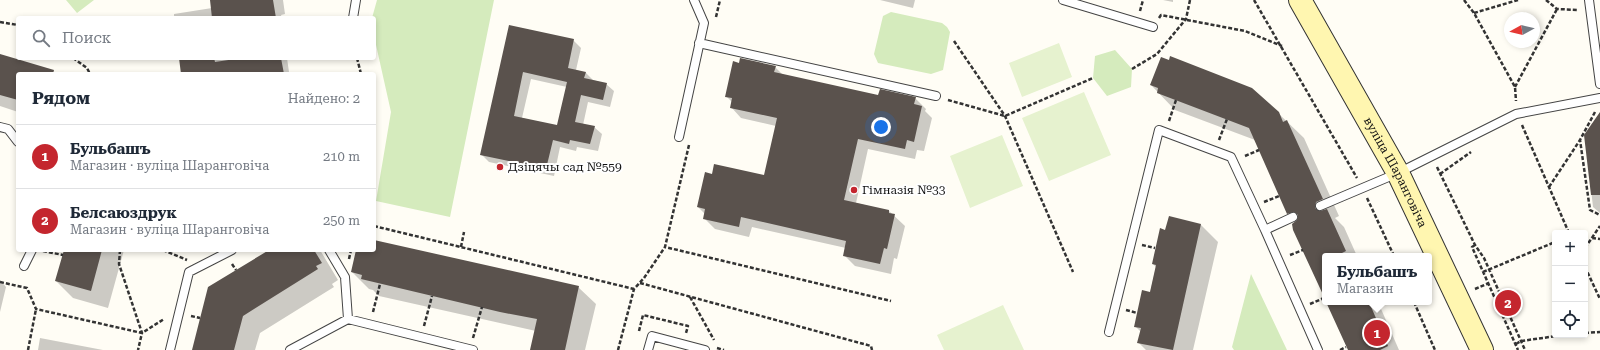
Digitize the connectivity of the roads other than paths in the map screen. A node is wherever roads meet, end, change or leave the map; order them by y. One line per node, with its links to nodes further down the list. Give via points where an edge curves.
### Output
1 (356, 0): 6 (lane)
2 (694, 0): 8 (lane, via 704,23)
3 (1062, 0): 7 (lane)
4 (1300, 0): 15 (main road, вуліца Шаранговіча)
5 (1589, 0): 9 (lane)
6 (353, 16)
7 (1153, 27)
8 (699, 43): 10 (lane); 13 (lane)
9 (1600, 84)
10 (936, 96)
11 (1600, 98): 15 (lane, via 1516,114)
12 (0, 127): 14 (lane, via 8,129)
13 (679, 137)
14 (16, 139)
15 (1398, 173): 16 (lane); 31 (main road, вуліца Шаранговіча)
16 (1320, 206)
17 (1293, 218): 18 (lane)
18 (1265, 230): 24 (lane, via 1231,157 1159,130); 30 (lane)
19 (31, 252): 22 (lane)
20 (228, 252): 25 (lane, via 189,272)
21 (329, 252): 23 (lane, via 346,277)
22 (24, 266)
23 (348, 319): 26 (lane); 27 (lane)
24 (1109, 332)
25 (170, 350)
26 (290, 350)
27 (472, 350)
28 (648, 350): 29 (lane, via 652,336)
29 (705, 350)
30 (1318, 350)
31 (1482, 350)

